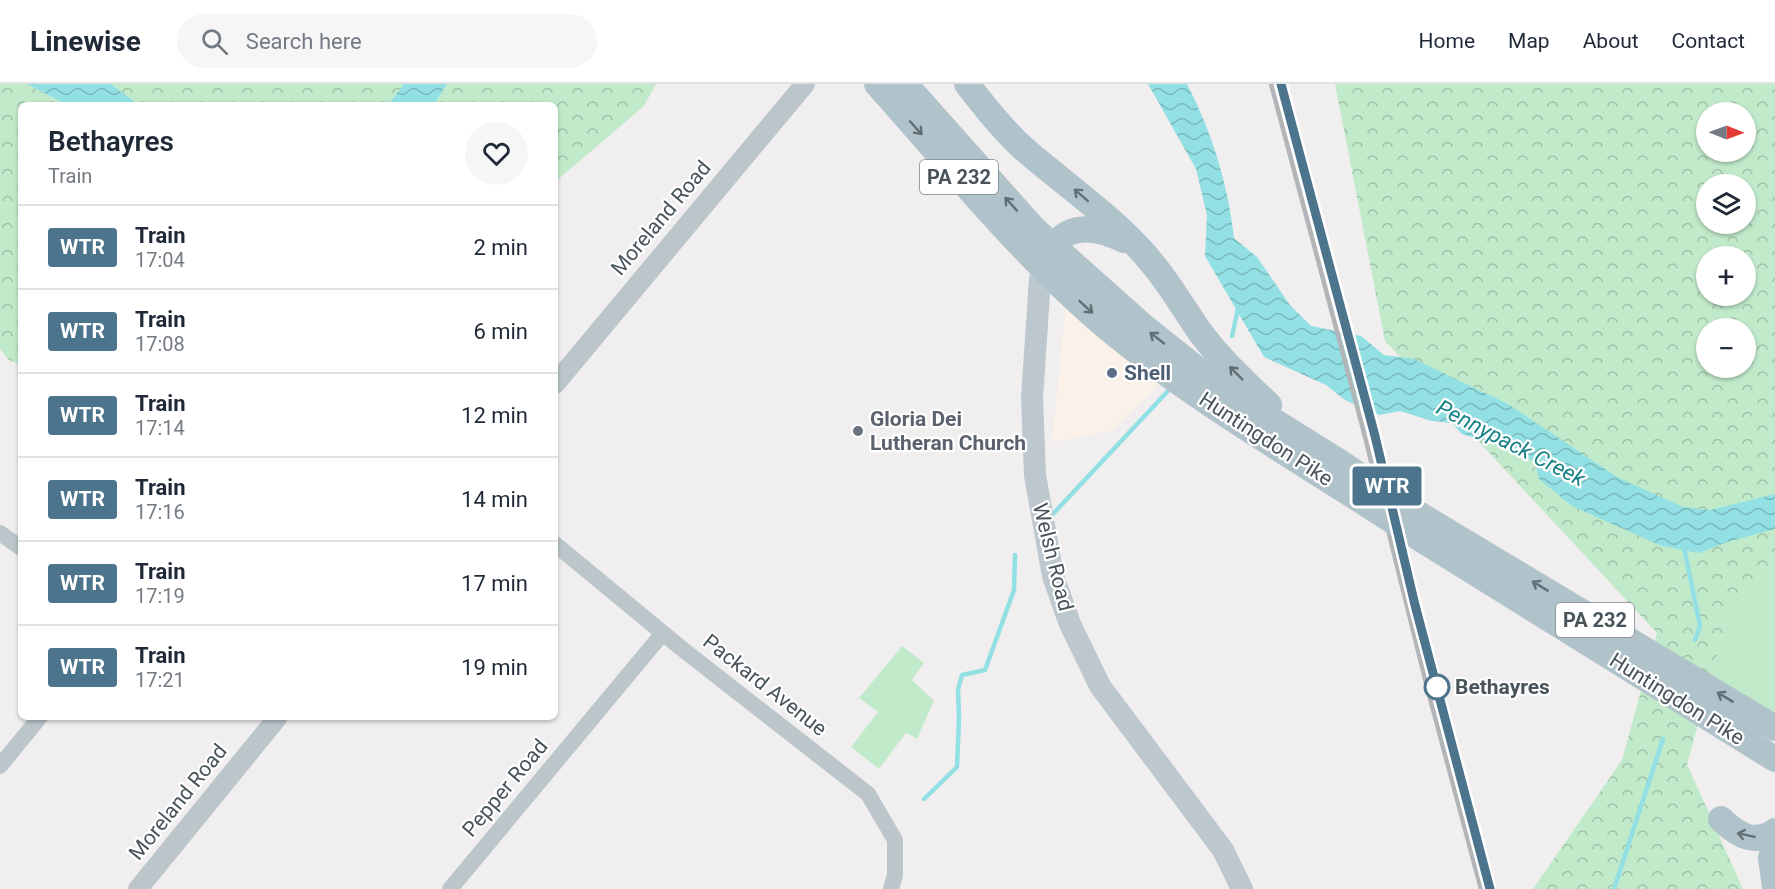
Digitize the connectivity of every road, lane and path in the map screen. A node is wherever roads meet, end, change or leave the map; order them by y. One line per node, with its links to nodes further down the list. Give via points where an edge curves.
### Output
1 (805, 84): 7 (street, Moreland Road)
2 (877, 84): 6 (main road, Huntingdon Pike / PA 232, one-way to 6, via 1020,246)
3 (905, 84): 6 (main road, Huntingdon Pike / PA 232, one-way to 3)
4 (967, 84): 5 (main road, one-way to 4, via 1023,148)
5 (1138, 247): 6 (main road, via 1108,232 1083,230 1067,234); 8 (main road, one-way to 5, via 1231,369)
6 (1047, 257): 8 (main road, Huntingdon Pike / PA 232, one-way to 6, via 1218,386); 16 (main road, Huntingdon Pike / PA 232, one-way to 16, bridge, via 1116,334 1247,429); 27 (main road, Welsh Road, via 1040,279 1032,398 1034,464 1053,576 1070,624 1100,686 1223,850)
7 (558, 380)
8 (1308, 442): 15 (main road, Huntingdon Pike / PA 232, one-way to 8, bridge, via 1415,512)
9 (0, 532): 10 (street)
10 (18, 546)
11 (558, 546): 12 (street, Packard Avenue)
12 (663, 633): 25 (street, Pepper Road); 26 (street, Packard Avenue, via 868,794 895,840)
13 (38, 720): 18 (street)
14 (276, 720): 24 (street, Moreland Road)
15 (1775, 728)
16 (1748, 743): 17 (main road, Huntingdon Pike / PA 232); 19 (main road)
17 (1775, 759)
18 (0, 766)
19 (1775, 775)
20 (1721, 819): 21 (main road, one-way to 20, via 1745,837)
21 (1775, 831)
22 (1775, 844): 23 (main road, via 1771,858)
23 (1775, 887)
24 (138, 889)
25 (450, 889)
26 (891, 889)
27 (1242, 889)

